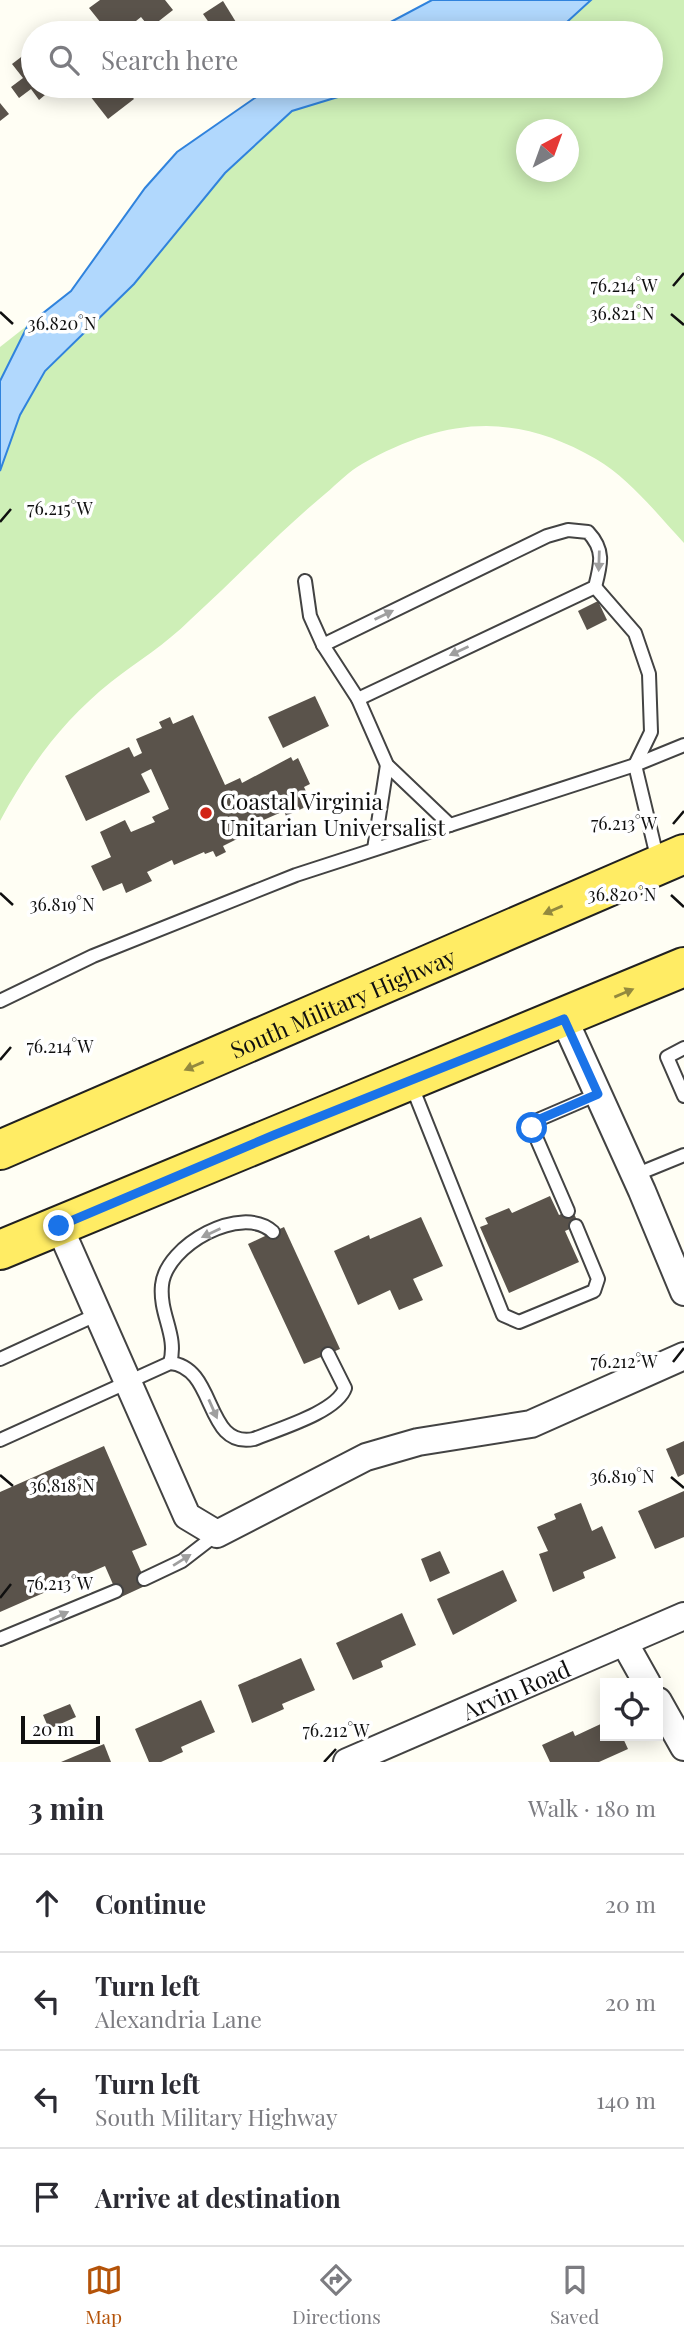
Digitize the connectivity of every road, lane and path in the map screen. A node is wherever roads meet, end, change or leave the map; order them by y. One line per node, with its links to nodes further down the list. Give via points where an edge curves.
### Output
1 (305, 581): 3 (lane, via 310,616)
2 (595, 587): 3 (lane, one-way to 2, via 568,530 588,532 599,544 602,562); 4 (lane, one-way to 4); 7 (lane, via 635,633 649,674 651,732)
3 (323, 645): 4 (lane)
4 (358, 699): 6 (lane)
5 (684, 745): 7 (lane)
6 (387, 765): 8 (lane); 9 (lane)
7 (635, 765): 8 (lane); 10 (lane)
8 (450, 825): 9 (lane)
9 (374, 849): 12 (lane, via 93,956)
10 (672, 860): 18 (main road, South Military Highway, one-way to 18)
11 (684, 967): 13 (main road, one-way to 11)
12 (0, 1002)
13 (564, 1019): 15 (main road); 16 (street)
14 (684, 1048): 17 (lane, via 667,1057)
15 (410, 1081): 22 (main road); 23 (lane, via 503,1315 519,1322 594,1291 598,1279)
16 (598, 1094): 20 (street); 21 (lane, via 540,1119 532,1128)
17 (684, 1096)
18 (0, 1150)
19 (684, 1155): 20 (lane)
20 (635, 1175): 26 (street)
21 (568, 1211)
22 (59, 1226): 25 (main road); 27 (street)
23 (576, 1226)
24 (273, 1232): 31 (lane, one-way to 31, via 263,1222 230,1224 192,1241 167,1265 162,1312 173,1340)
25 (0, 1250)
26 (684, 1292)
27 (98, 1314): 30 (lane); 32 (street)
28 (328, 1354): 31 (lane, one-way to 28, via 191,1370 220,1426 244,1441 332,1406 345,1388)
29 (684, 1356): 34 (street, via 531,1424 418,1441 366,1457)
30 (0, 1359)
31 (170, 1363): 32 (lane)
32 (129, 1384): 33 (lane); 34 (street, via 187,1516)
33 (0, 1440)
34 (216, 1534): 35 (lane, one-way to 34, via 182,1562)
35 (144, 1579)
36 (116, 1591): 38 (lane, one-way to 36)
37 (684, 1616): 39 (street, Arvin Road)
38 (0, 1639)
39 (624, 1642): 40 (street); 43 (street, Arvin Road)
40 (644, 1678)
41 (663, 1710): 42 (street)
42 (684, 1747)
43 (346, 1762)

